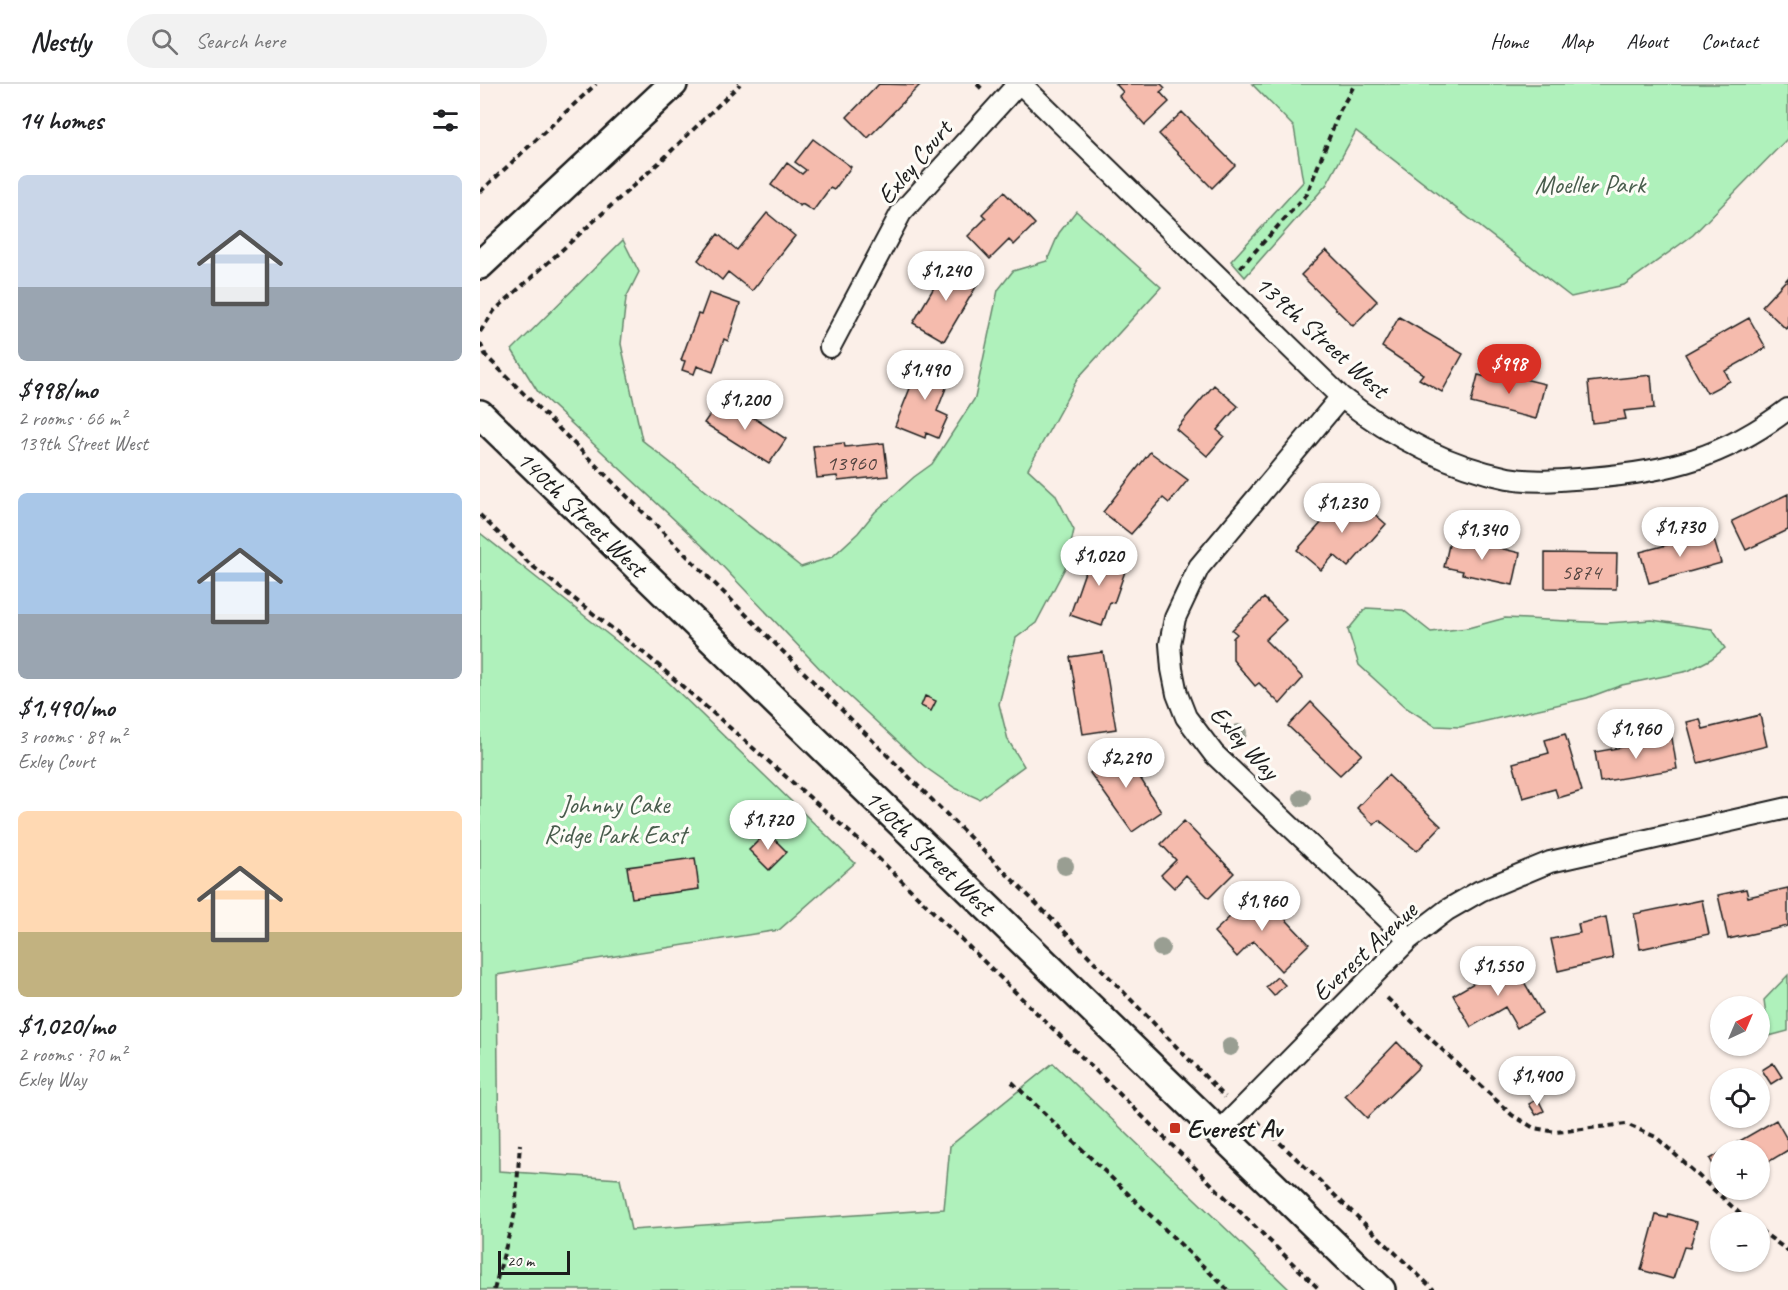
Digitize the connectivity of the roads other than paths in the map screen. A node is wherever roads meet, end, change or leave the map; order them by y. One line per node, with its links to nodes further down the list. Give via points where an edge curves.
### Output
1 (673, 84): 3 (street)
2 (1020, 84): 4 (street, Exley Court, via 901,213); 5 (street, 139th Street West)
3 (480, 265)
4 (830, 346)
5 (1341, 397): 6 (street, 139th Street West, via 1365,415 1440,456 1509,478 1552,481 1627,476 1693,462 1761,428); 9 (street, Exley Way, via 1199,567 1175,618 1170,644 1172,669 1186,717 1214,753)
6 (1788, 409)
7 (480, 414): 10 (street, 140th Street West)
8 (1788, 808): 9 (street, Everest Avenue, via 1550,861 1480,891)
9 (1409, 939): 10 (street, Everest Avenue)
10 (1218, 1133): 11 (street, 140th Street West)
11 (1381, 1290)

